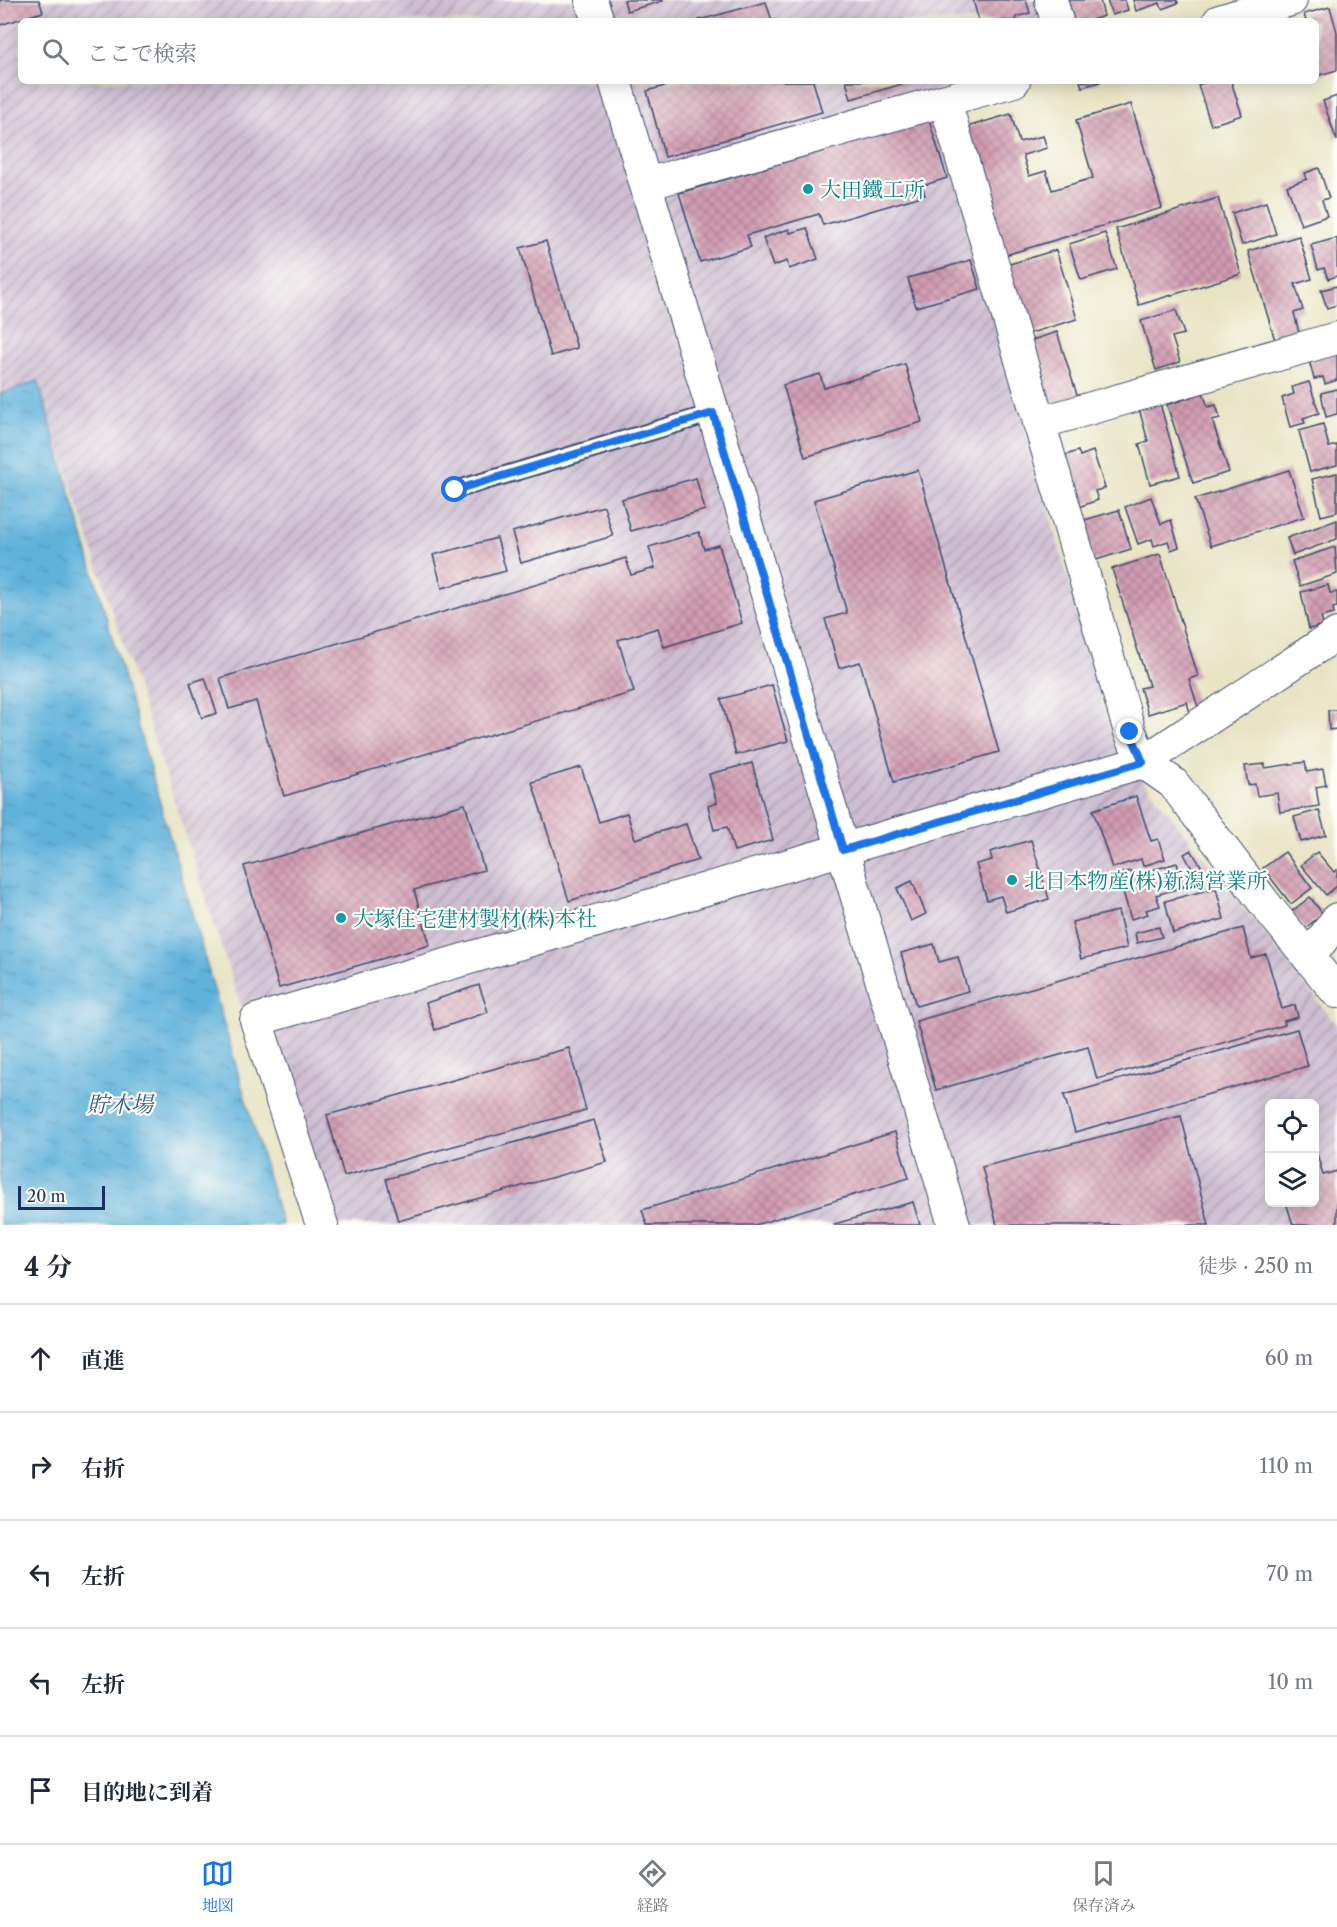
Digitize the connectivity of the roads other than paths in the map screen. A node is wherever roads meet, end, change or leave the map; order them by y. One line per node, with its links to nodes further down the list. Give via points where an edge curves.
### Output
1 (591, 0): 4 (street)
2 (1051, 0): 5 (street)
3 (1291, 0): 6 (street)
4 (597, 18)
5 (1056, 18)
6 (1229, 18)
7 (616, 84): 10 (street)
8 (1004, 84): 9 (street)
9 (945, 101): 10 (street); 13 (street)
10 (646, 184): 12 (street)
11 (1337, 338): 13 (street)
12 (713, 413): 14 (lane); 17 (street)
13 (1039, 423): 16 (street, via 1130,732)
14 (455, 490)
15 (1337, 634): 16 (street)
16 (1143, 762): 17 (street); 19 (street, via 1173,783)
17 (843, 850): 21 (street, via 256,1020); 22 (street)
18 (1337, 919): 19 (street)
19 (1309, 958): 20 (street)
20 (1337, 992)
21 (322, 1225)
22 (954, 1225)

